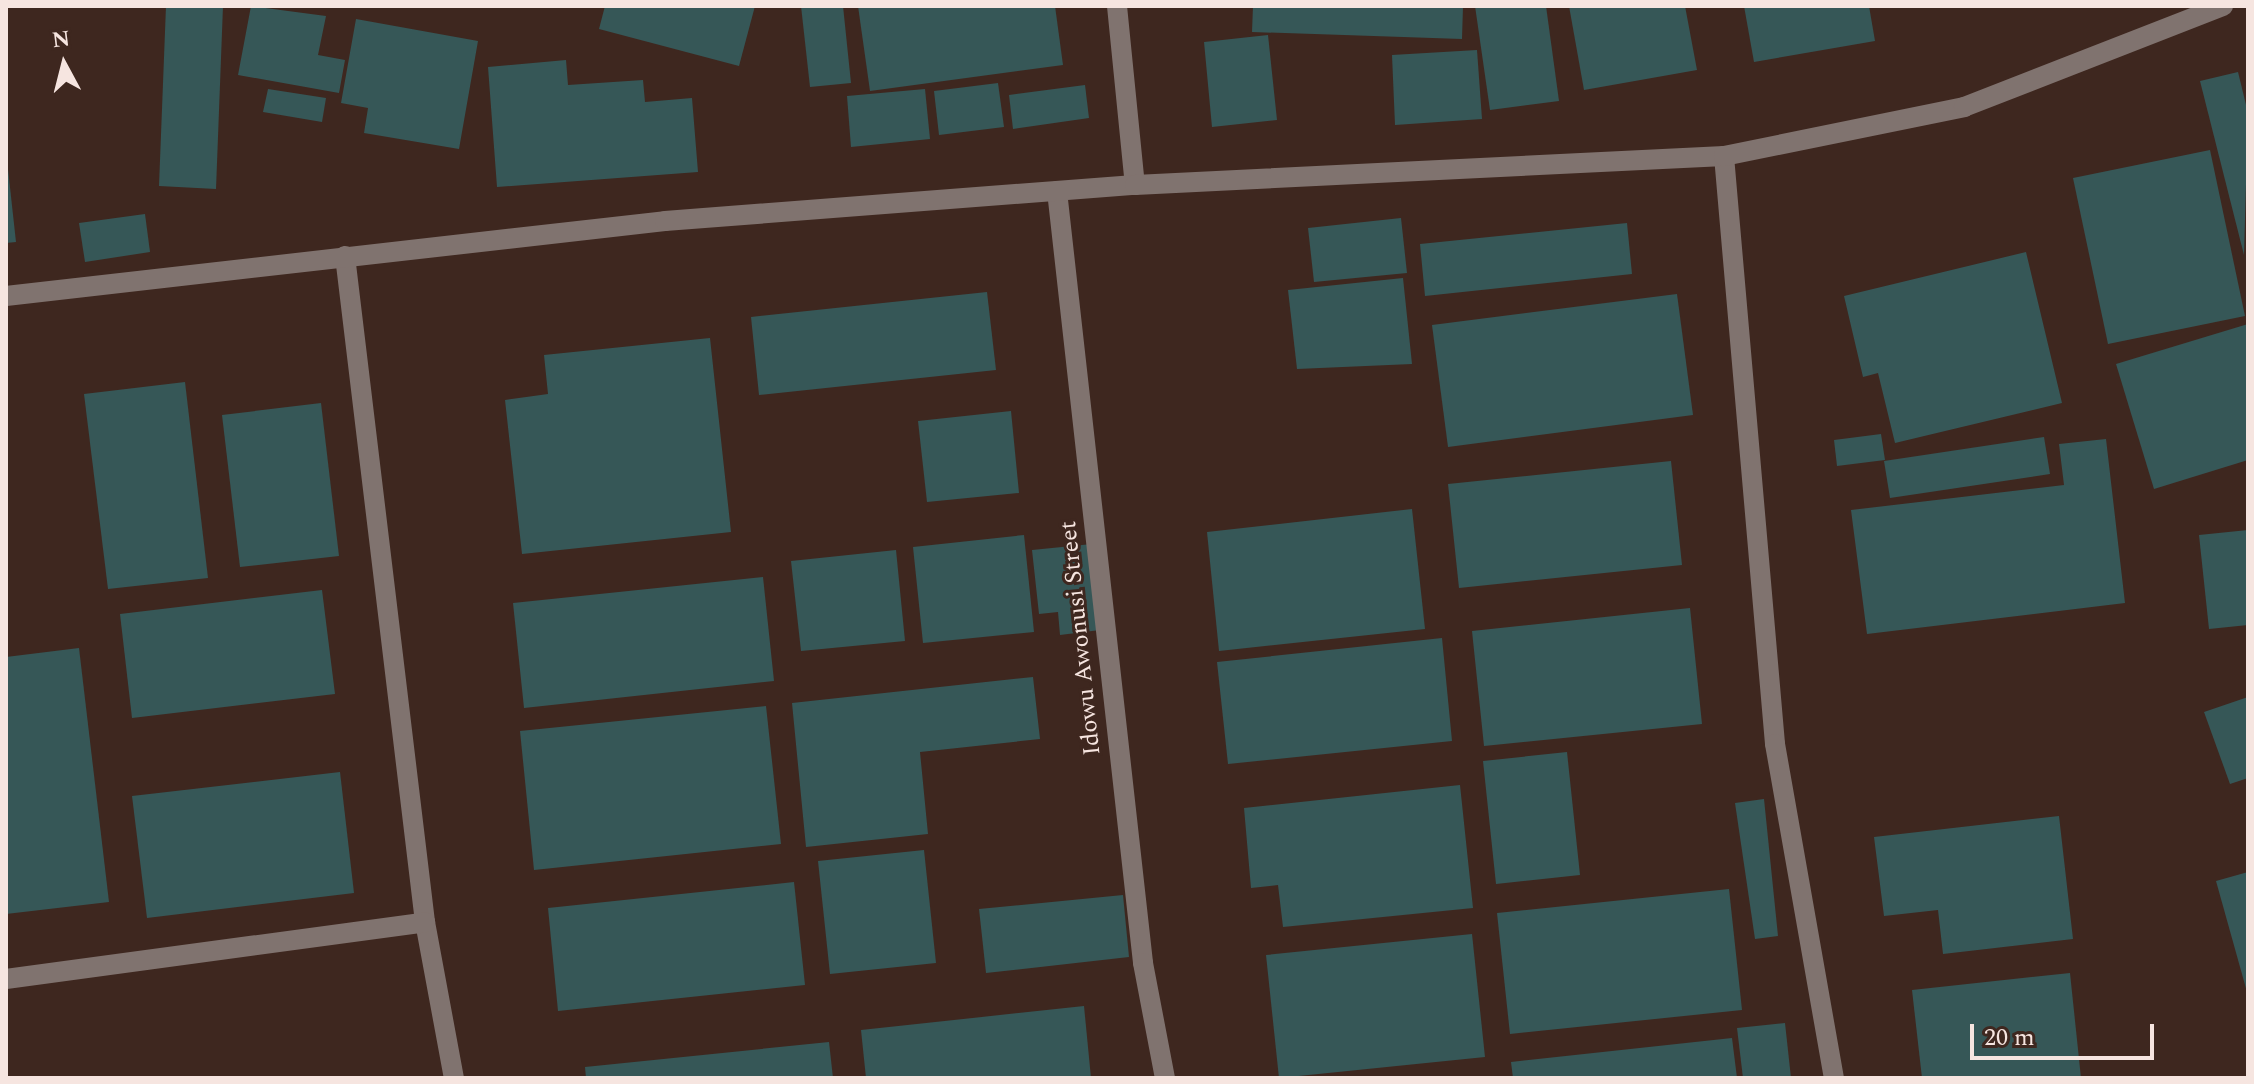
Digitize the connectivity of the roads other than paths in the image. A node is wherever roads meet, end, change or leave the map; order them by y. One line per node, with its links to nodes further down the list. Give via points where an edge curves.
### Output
1 (1117, 6): 4 (street)
2 (2223, 6): 3 (street, via 1964,107)
3 (1724, 156): 4 (street); 12 (street, via 1775,744)
4 (1135, 185): 5 (street)
5 (1057, 191): 6 (street, via 665,221); 11 (street, Idowu Awonusi Street, via 1143,963)
6 (345, 256): 7 (street); 8 (street)
7 (6, 296)
8 (425, 922): 9 (street); 10 (street)
9 (6, 979)
10 (454, 1078)
11 (1165, 1078)
12 (1834, 1078)

